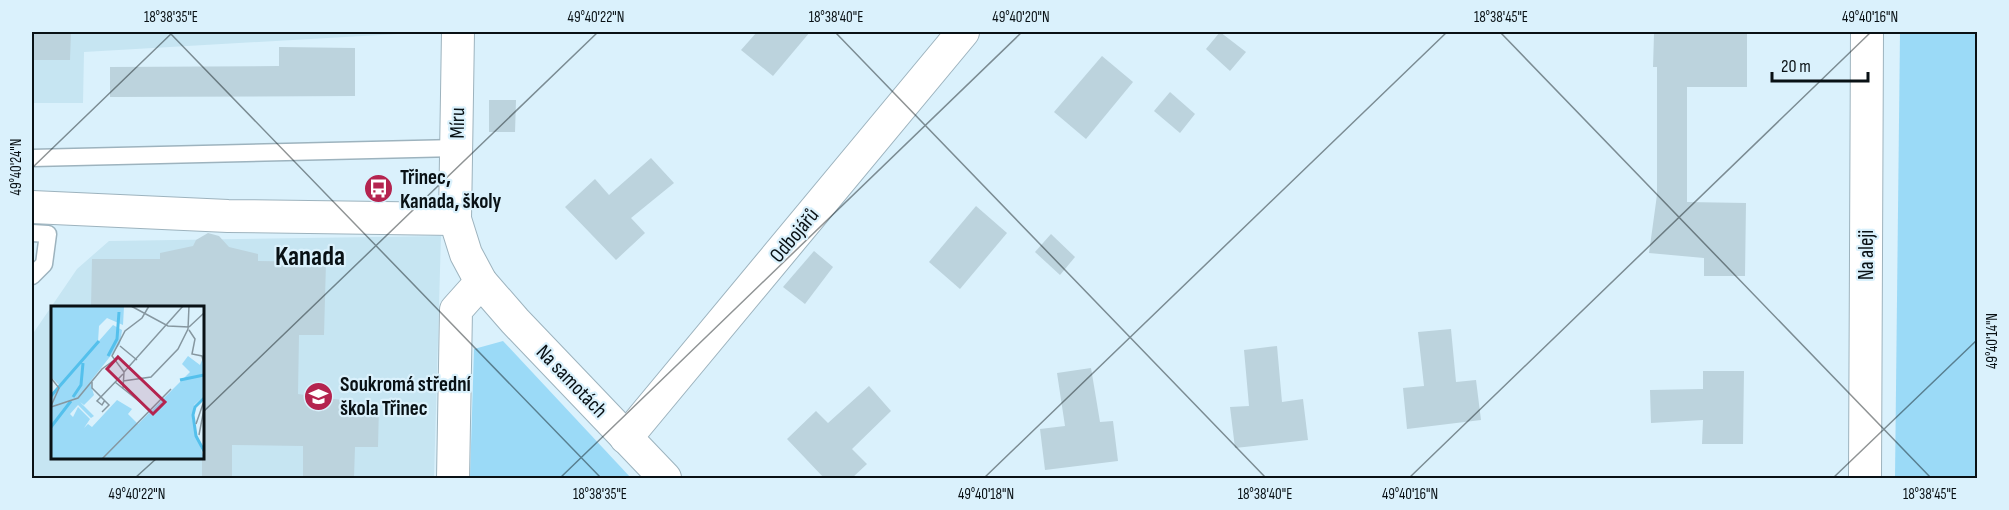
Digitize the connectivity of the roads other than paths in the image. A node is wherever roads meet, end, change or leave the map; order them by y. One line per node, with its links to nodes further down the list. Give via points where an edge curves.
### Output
1 (458, 32): 4 (street, Míru)
2 (963, 32): 11 (street, Odbojářů)
3 (1867, 32): 14 (street, Na aleji)
4 (457, 148): 5 (lane); 7 (street, Míru)
5 (32, 158)
6 (32, 207): 7 (street, via 228,216)
7 (455, 219): 10 (street, Míru, via 466,254)
8 (32, 233): 9 (lane, via 48,234 45,264)
9 (32, 276)
10 (481, 282): 11 (street, Na samotách); 12 (street, via 456,310)
11 (626, 438): 13 (street, Na samotách)
12 (453, 478)
13 (665, 478)
14 (1865, 478)

